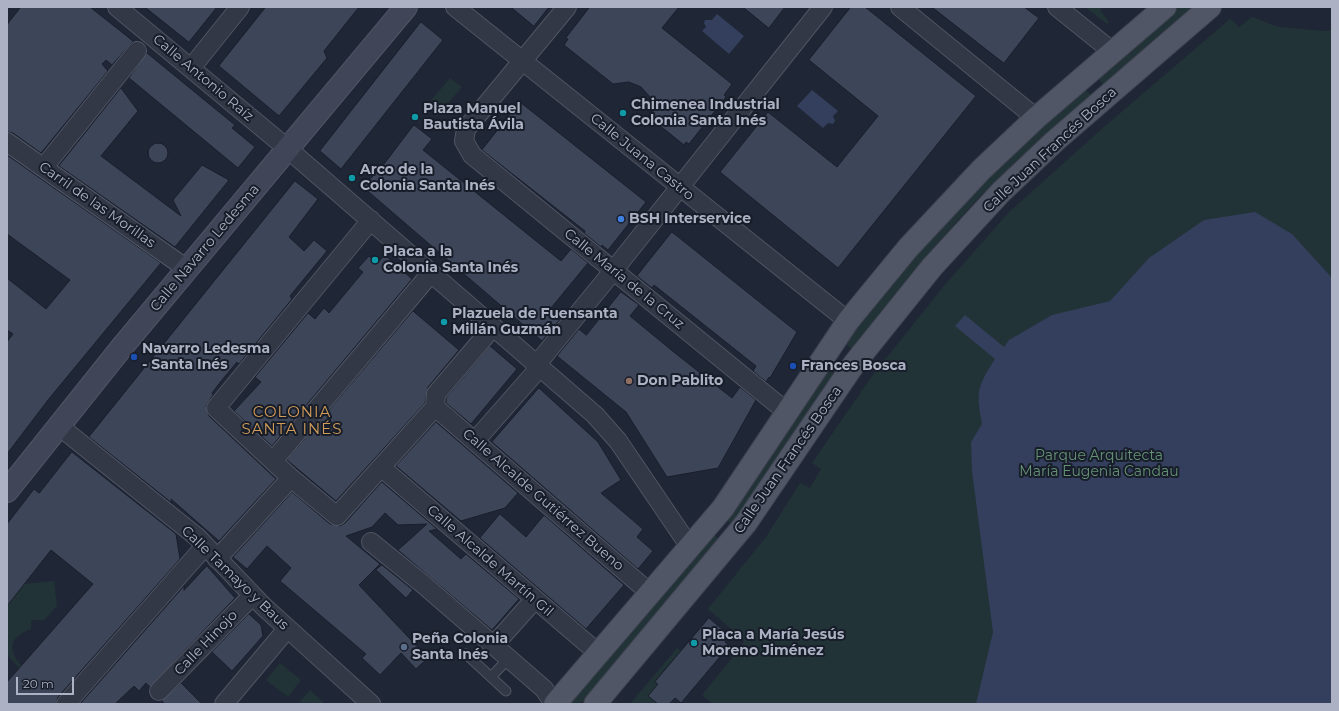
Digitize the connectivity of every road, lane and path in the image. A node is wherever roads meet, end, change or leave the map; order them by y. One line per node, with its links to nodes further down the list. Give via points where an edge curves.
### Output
1 (117, 7): 14 (street, Calle Antonio Raíz)
2 (240, 7): 14 (street)
3 (406, 7): 17 (main road, Calle Navarro Ledesma)
4 (454, 7): 13 (street, Calle Juana Castro)
5 (567, 7): 13 (street)
6 (823, 7): 19 (street)
7 (900, 7): 15 (street)
8 (1057, 7): 12 (street)
9 (1165, 7): 12 (main road, Calle Juan Francés Bosca)
10 (1210, 7): 54 (main road, Calle Juan Francés Bosca, via 1055,141 1001,192 932,267 854,364 746,523)
11 (137, 51): 18 (street)
12 (1113, 52): 15 (main road, Calle Juan Francés Bosca)
13 (522, 61): 19 (street, Calle Juana Castro); 22 (street, Calle María de la Cruz, via 466,129 464,141 472,155)
14 (192, 68): 17 (street, Calle Antonio Raíz)
15 (1036, 118): 24 (main road, Calle Juan Francés Bosca, via 981,170 908,248)
16 (7, 142): 18 (street, Carril de las Morillas)
17 (288, 149): 20 (street, Calle Antonio Raíz); 21 (main road, Calle Navarro Ledesma)
18 (44, 167): 21 (street, Carril de las Morillas)
19 (680, 187): 22 (street); 24 (street, Calle Juana Castro)
20 (371, 220): 23 (street, Calle Antonio Raíz); 31 (street, via 216,408)
21 (187, 269): 29 (main road, Calle Navarro Ledesma)
22 (613, 271): 26 (street); 28 (street, Calle María de la Cruz)
23 (431, 273): 25 (street, Calle Antonio Raíz); 31 (street)
24 (848, 321): 28 (main road, Calle Juan Francés Bosca)
25 (493, 327): 26 (street, Calle Antonio Raíz); 27 (street, via 436,394)
26 (538, 366): 30 (street); 37 (street, Calle Antonio Raíz, via 596,415 618,441)
27 (435, 406): 30 (street, Calle Alcalde Gutiérrez Bueno); 32 (street)
28 (788, 413): 37 (main road, Calle Juan Francés Bosca, via 723,508)
29 (59, 426): 34 (main road, Calle Navarro Ledesma); 36 (street, Calle Tamayo y Baus)
30 (475, 441): 39 (street, Calle Alcalde Gutiérrez Bueno)
31 (273, 461): 33 (street)
32 (382, 468): 33 (street, via 337,516); 41 (street, Calle Alcalde Martín Gil)
33 (292, 478): 38 (street)
34 (7, 491)
35 (372, 542): 43 (street)
36 (205, 546): 38 (street, Calle Tamayo y Baus); 50 (street)
37 (690, 547): 39 (main road, Calle Juan Francés Bosca)
38 (218, 559): 40 (street, Calle Tamayo y Baus)
39 (650, 593): 44 (main road, Calle Juan Francés Bosca)
40 (252, 596): 42 (street, Calle Tamayo y Baus); 48 (street, Calle Hinojo)
41 (535, 599): 43 (street); 44 (street, Calle Alcalde Martín Gil)
42 (287, 629): 51 (street); 52 (street, Calle Tamayo y Baus)
43 (494, 645): 46 (street)
44 (598, 653): 53 (main road, Calle Juan Francés Bosca)
45 (466, 654): 47 (lane)
46 (508, 658): 47 (lane); 53 (street, via 544,689)
47 (491, 677): 49 (lane)
48 (159, 691)
49 (506, 691)
50 (66, 704)
51 (224, 704)
52 (370, 704)
53 (554, 704)
54 (595, 704)

